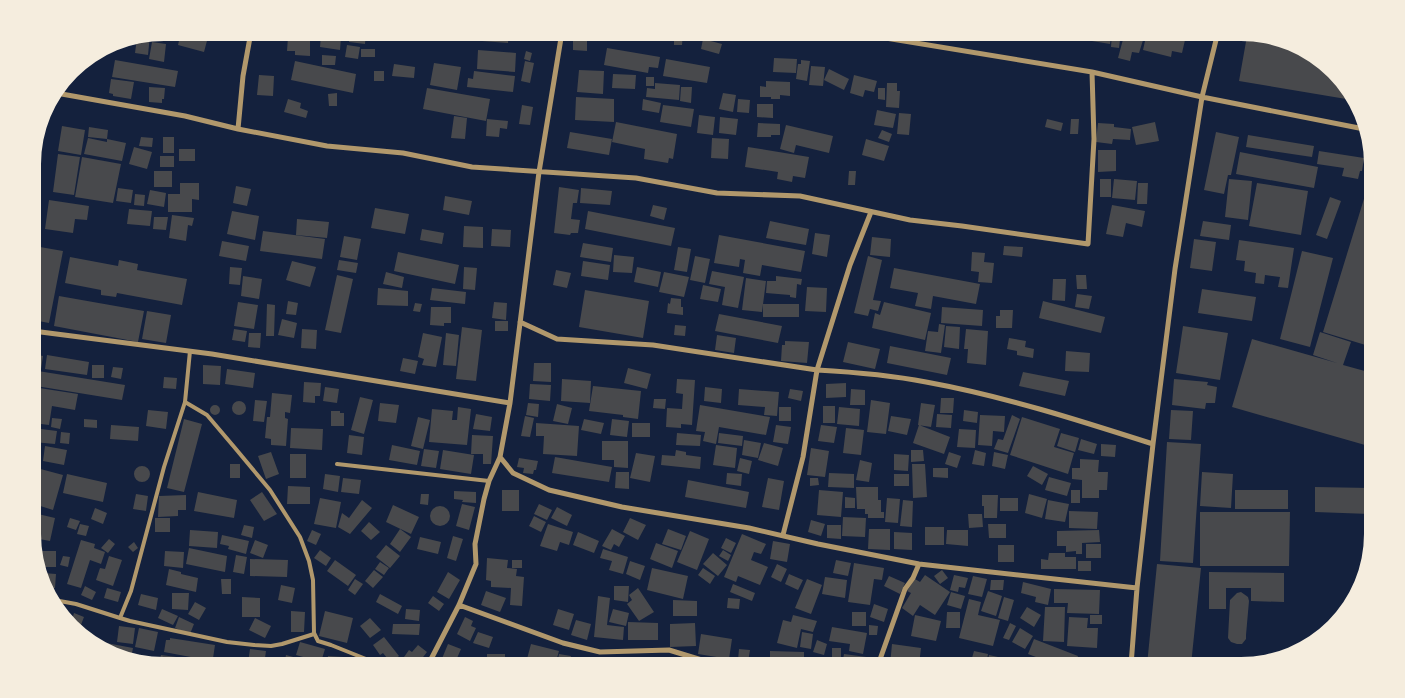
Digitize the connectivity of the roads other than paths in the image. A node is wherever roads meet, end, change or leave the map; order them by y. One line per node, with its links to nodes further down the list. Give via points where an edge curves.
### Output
1 (906, 41): 5 (street)
2 (1216, 41): 7 (street)
3 (249, 42): 9 (street)
4 (560, 42): 10 (street)
5 (1092, 72): 7 (street); 11 (street, via 1094,139 1088,244)
6 (63, 94): 9 (street)
7 (1202, 97): 8 (street); 18 (street)
8 (1358, 127)
9 (238, 129): 10 (street, via 327,146 403,153 472,167)
10 (539, 172): 11 (street, via 636,178 717,193 800,196); 12 (street)
11 (871, 212): 15 (street, via 850,265)
12 (520, 322): 15 (street, via 556,339 653,346); 17 (street)
13 (42, 332): 14 (street)
14 (190, 351): 16 (lane); 17 (street)
15 (817, 370): 18 (street, via 962,389 1060,414); 22 (street, via 803,457)
16 (185, 402): 27 (lane, via 164,467 132,591); 28 (lane, via 207,416 235,448 270,490 300,537 313,580)
17 (510, 403): 19 (street)
18 (1152, 444): 24 (street)
19 (500, 457): 21 (street); 22 (street, via 513,473 549,490 622,507)
20 (337, 464): 21 (lane)
21 (489, 481): 26 (street, via 475,544 476,564)
22 (783, 535): 23 (street)
23 (919, 564): 24 (street); 29 (street, via 905,589)
24 (1137, 588): 30 (street)
25 (62, 601): 27 (lane)
26 (459, 605): 32 (street); 33 (street, via 563,643 600,652 669,650)
27 (120, 618): 28 (lane, via 245,644 271,646)
28 (314, 634): 31 (lane, via 318,641)
29 (881, 656)
30 (1132, 656)
31 (359, 657)
32 (432, 657)
33 (690, 657)

